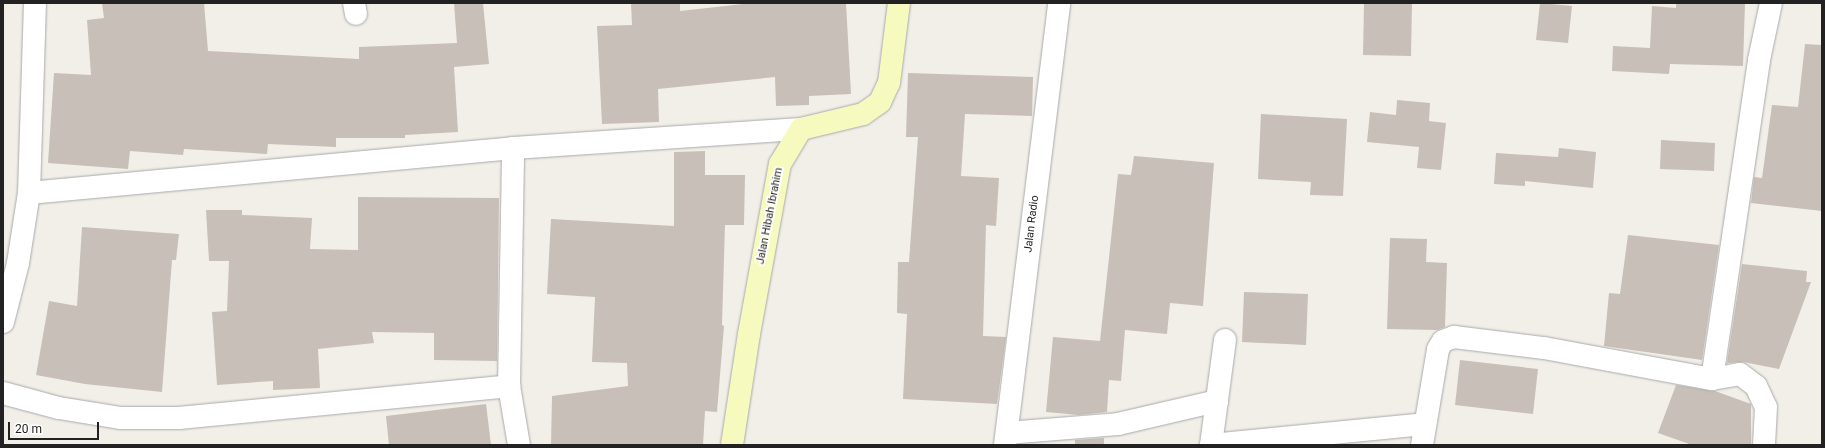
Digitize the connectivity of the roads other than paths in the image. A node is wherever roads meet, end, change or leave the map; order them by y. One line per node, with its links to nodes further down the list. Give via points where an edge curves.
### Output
1 (35, 3): 7 (street)
2 (899, 3): 5 (street, via 889,83 880,102 863,114)
3 (1059, 3): 15 (street, Jalan Radio)
4 (1771, 3): 10 (street, via 1759,60)
5 (801, 129): 6 (street); 17 (street, Jalan Hibah Ibrahim, via 780,164)
6 (513, 148): 7 (street); 11 (street)
7 (29, 193): 8 (street, via 18,263)
8 (3, 322)
9 (1225, 340): 13 (street)
10 (1712, 379): 14 (street, via 1544,348 1454,337 1443,341 1438,350); 19 (street, via 1740,374 1756,386 1766,407)
11 (509, 386): 12 (street, via 179,418 121,418 59,408); 16 (street)
12 (3, 393)
13 (1217, 401): 15 (street, via 1118,424); 18 (street)
14 (1423, 435): 18 (street)
15 (1006, 439)
16 (519, 445)
17 (732, 445)
18 (1211, 445)
19 (1764, 445)

